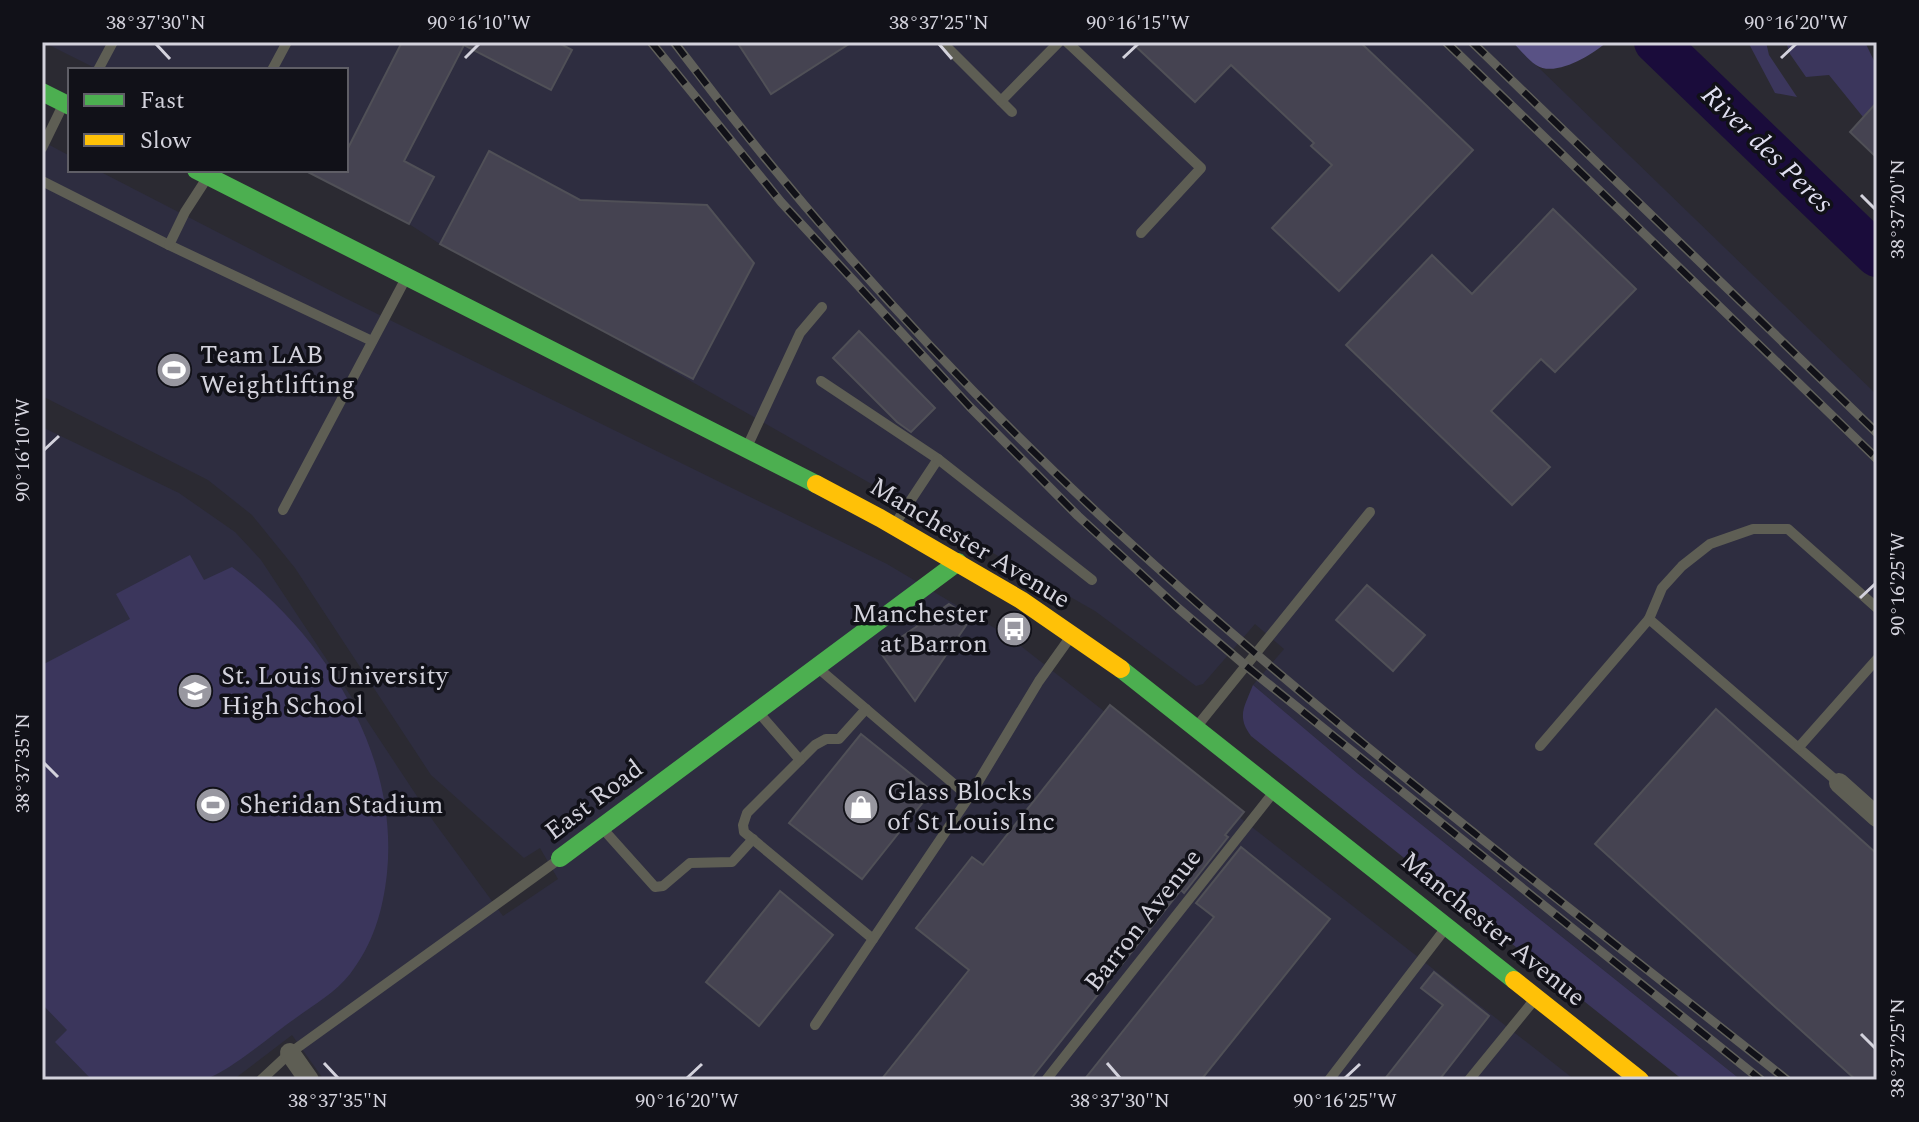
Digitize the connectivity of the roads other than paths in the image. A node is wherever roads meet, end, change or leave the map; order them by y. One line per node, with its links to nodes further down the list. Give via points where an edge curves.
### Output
1 (113, 42): 6 (lane)
2 (287, 42): 7 (lane)
3 (942, 42): 9 (lane)
4 (1059, 42): 9 (lane)
5 (1067, 42): 15 (lane, via 1201,168)
6 (99, 68)
7 (273, 68)
8 (42, 92): 10 (main road)
9 (1001, 101): 11 (lane)
10 (67, 105): 12 (lane)
11 (1012, 112)
12 (42, 148)
13 (206, 172): 16 (lane); 17 (main road, Manchester Avenue)
14 (42, 181): 16 (lane)
15 (1141, 233)
16 (169, 245): 19 (lane)
17 (407, 276): 19 (lane); 21 (main road, Manchester Avenue)
18 (822, 307): 21 (lane, via 800,333)
19 (372, 341): 23 (lane)
20 (821, 381): 22 (lane)
21 (746, 448): 25 (main road, Manchester Avenue)
22 (938, 459): 25 (lane); 27 (lane)
23 (283, 510)
24 (1370, 512): 35 (lane)
25 (894, 526): 26 (main road, Manchester Avenue)
26 (958, 562): 30 (main road, Manchester Avenue); 32 (main road, East Road)
27 (1092, 580)
28 (1877, 608): 29 (lane, via 1788,529 1753,529 1710,544 1682,566 1662,588)
29 (1649, 619): 36 (lane); 37 (lane)
30 (1073, 634): 35 (main road, Manchester Avenue); 41 (lane)
31 (1877, 659): 37 (lane)
32 (817, 667): 33 (lane); 34 (main road, East Road)
33 (866, 709): 38 (lane, via 839,739 826,739); 41 (lane)
34 (758, 711): 38 (lane); 43 (main road, East Road)
35 (1196, 726): 40 (main road, Manchester Avenue)
36 (1540, 746)
37 (1799, 747): 39 (lane)
38 (800, 760): 44 (lane, via 747,813 744,832)
39 (1839, 783): 42 (street)
40 (1276, 789): 46 (main road, Manchester Avenue); 53 (lane, Barron Avenue)
41 (969, 797): 47 (lane)
42 (1877, 817)
43 (601, 827): 44 (lane, via 655,887 690,863 732,862); 45 (main road, East Road)
44 (753, 839): 47 (lane)
45 (560, 858): 50 (lane, East Road)
46 (1448, 926): 48 (main road, Manchester Avenue); 54 (lane)
47 (873, 939): 49 (lane)
48 (1537, 998): 55 (lane); 56 (main road, Manchester Avenue)
49 (815, 1025)
50 (290, 1053): 51 (lane, East Road); 52 (street)
51 (261, 1080)
52 (309, 1080)
53 (1046, 1080)
54 (1329, 1080)
55 (1469, 1080)
56 (1640, 1080)

